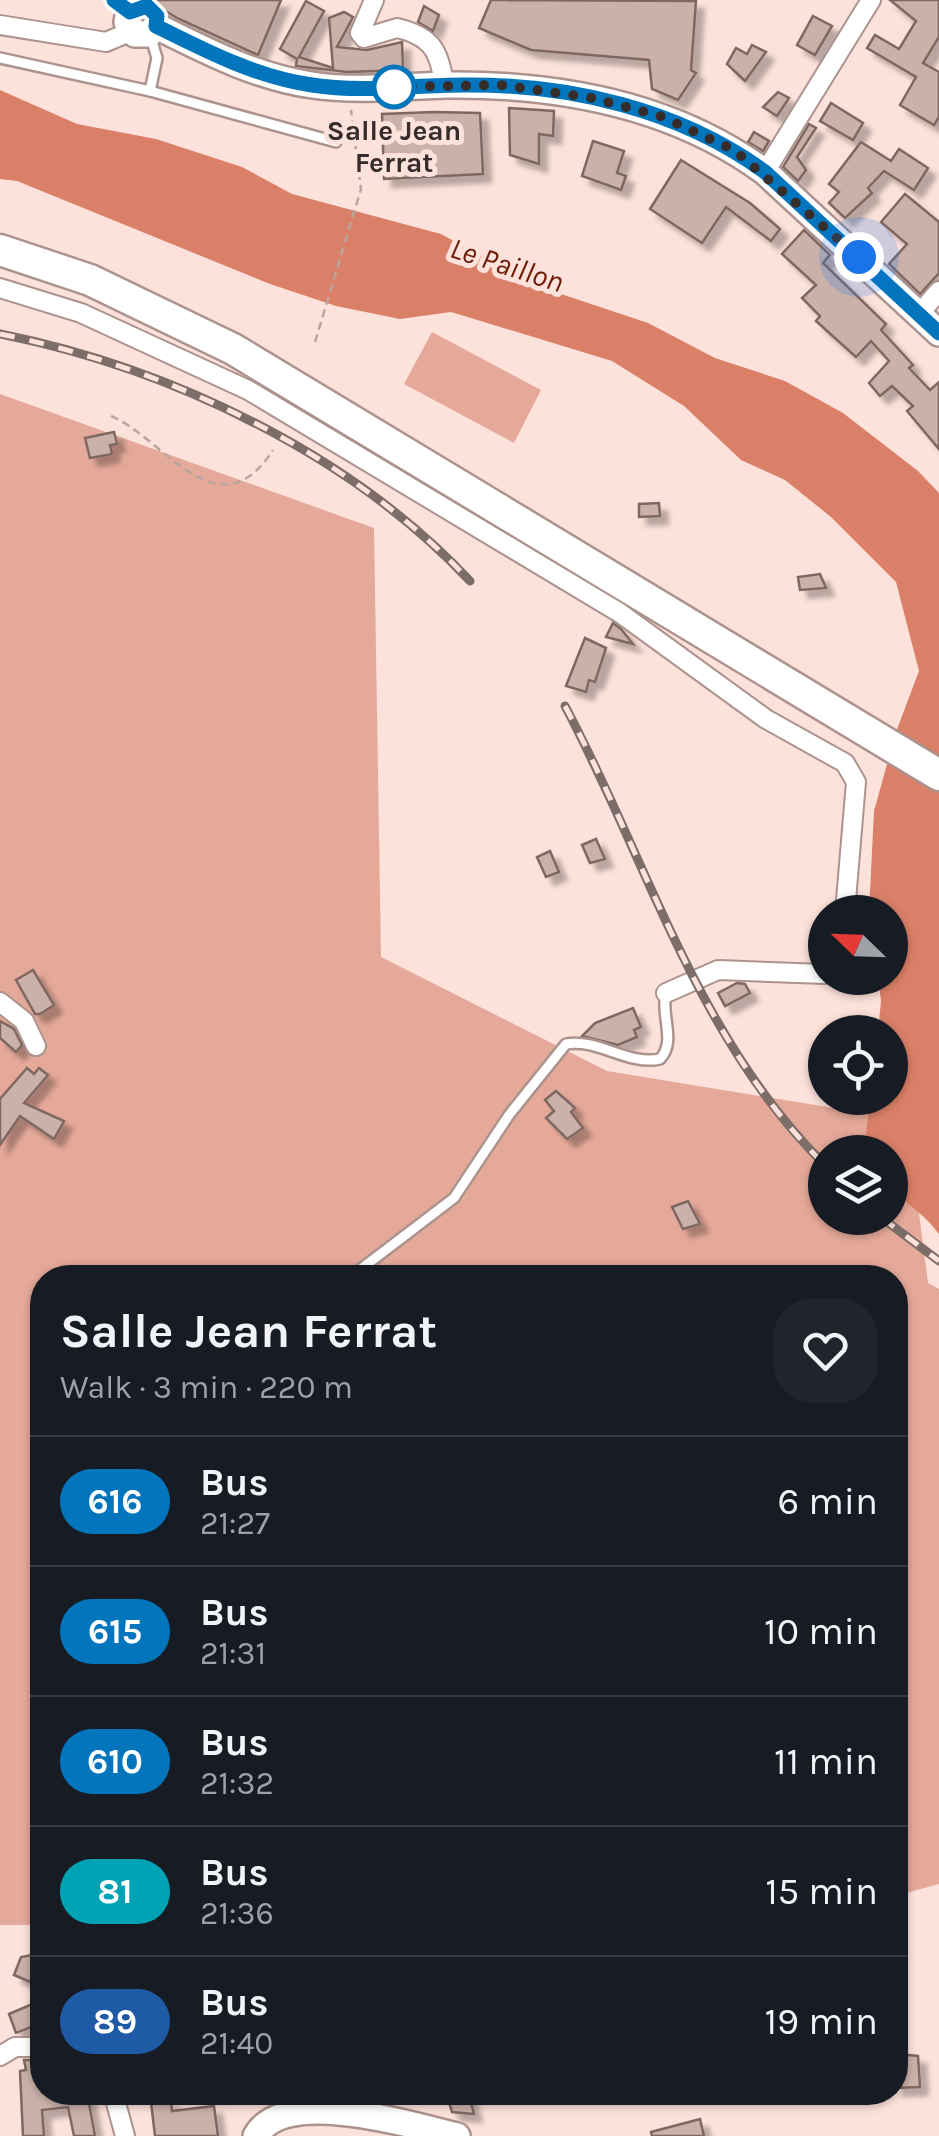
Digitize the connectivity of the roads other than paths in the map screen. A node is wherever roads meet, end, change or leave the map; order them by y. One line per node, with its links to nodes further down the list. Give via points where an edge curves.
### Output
1 (374, 0): 6 (street, via 360,33 364,38 397,28 434,44)
2 (871, 0): 9 (street)
3 (138, 15): 4 (street, via 106,42); 6 (street, via 258,73 348,89); 7 (lane, via 157,58)
4 (0, 25)
5 (0, 58): 7 (lane)
6 (444, 85): 9 (street, via 549,90 633,108 701,133)
7 (150, 91): 8 (lane)
8 (336, 142)
9 (765, 172): 14 (street)
10 (0, 250): 16 (main road, via 90,280 232,349)
11 (0, 262): 16 (main road, via 84,291 228,359)
12 (0, 288): 19 (street, via 82,313 248,390 620,614 766,719 845,764 856,782)
13 (939, 291): 14 (street)
14 (919, 314): 15 (street)
15 (939, 333)
16 (840, 720): 17 (main road); 18 (main road)
17 (939, 774)
18 (939, 785)
19 (847, 895)
20 (808, 973): 21 (street, via 718,970)
21 (666, 993): 24 (lane, via 668,1042 660,1059 566,1044 508,1115 454,1198)
22 (0, 1002): 23 (street, via 24,1021)
23 (36, 1046)
24 (366, 1265)
25 (30, 2048): 26 (street)
26 (0, 2056)
27 (116, 2105): 30 (street)
28 (302, 2105): 29 (street)
29 (296, 2113): 31 (street, via 269,2120); 32 (street, via 343,2112)
30 (124, 2136)
31 (256, 2136)
32 (457, 2136)

